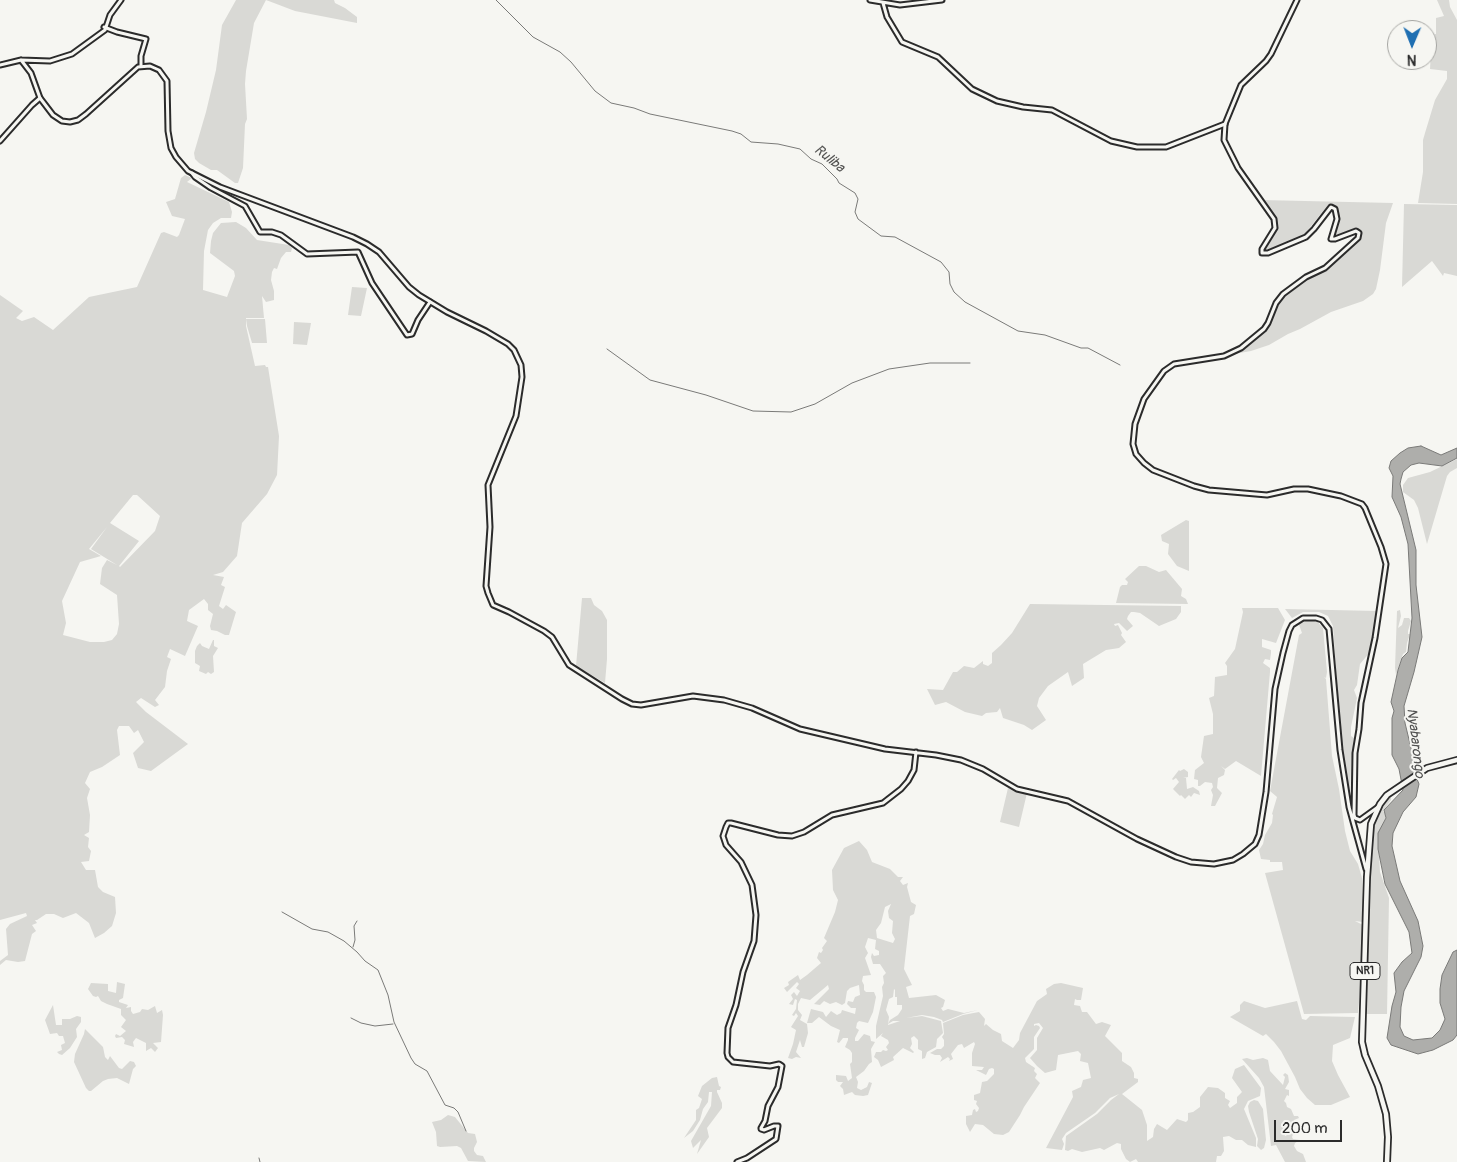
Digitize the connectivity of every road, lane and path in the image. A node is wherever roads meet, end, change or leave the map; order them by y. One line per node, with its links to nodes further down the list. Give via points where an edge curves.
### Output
1 (121, 0): 6 (main road)
2 (870, 0): 5 (main road)
3 (942, 0): 5 (main road, via 910,5)
4 (1297, 0): 11 (main road, via 1271,54 1241,85)
5 (883, 3): 11 (main road, via 902,42 938,57 972,90 997,101 1055,110 1111,141 1137,147 1166,147)
6 (104, 27): 7 (main road, via 99,36 60,59); 9 (main road, via 146,39)
7 (21, 60): 8 (main road); 10 (main road, via 31,73)
8 (0, 65)
9 (141, 66): 10 (main road, via 78,120 57,119); 13 (main road, via 159,70 167,81 168,131 172,148)
10 (40, 98): 12 (main road)
11 (1224, 124): 17 (main road, via 1224,140 1232,159 1274,219 1275,228 1262,253 1306,237 1331,207 1335,209 1337,219 1331,238 1356,231 1358,238 1325,268 1283,294 1268,324 1252,341 1233,353 1174,364 1164,371 1139,412 1133,436 1134,451 1153,470 1209,490 1267,495 1308,489 1341,496 1365,508 1386,562 1361,703 1355,753 1354,815 1360,820)
12 (0, 141)
13 (192, 173): 14 (main road, via 367,244 379,252 410,287); 14 (main road, via 211,188 245,206 260,232 281,234 307,254 358,252 372,284 407,335 412,334)
14 (430, 302): 15 (main road, via 508,344 521,365 516,416 488,485 490,527 486,586 493,605 544,631 552,637 569,665 632,704 693,696 710,698 752,708 800,729 884,749)
15 (916, 752): 18 (main road, via 961,760 1017,789 1068,801 1176,857 1210,864 1233,860 1250,849 1259,835 1275,689 1288,631 1298,620 1316,618 1322,620 1329,630 1340,750 1349,807); 19 (main road, via 914,770 908,781 883,803 832,814 795,835 778,835 731,823 726,827 723,836 726,844 741,862 752,885 756,915 754,941 728,1028 727,1053 733,1062 782,1066 778,1087 761,1128 778,1126 776,1139)
16 (1457, 760): 17 (highway, NR1, via 1433,765 1421,772 1387,795)
17 (1378, 807): 18 (highway, NR1, via 1371,824)
18 (1367, 877): 20 (highway, NR1, via 1362,1042 1386,1114)
19 (737, 1162)
20 (1387, 1162)

